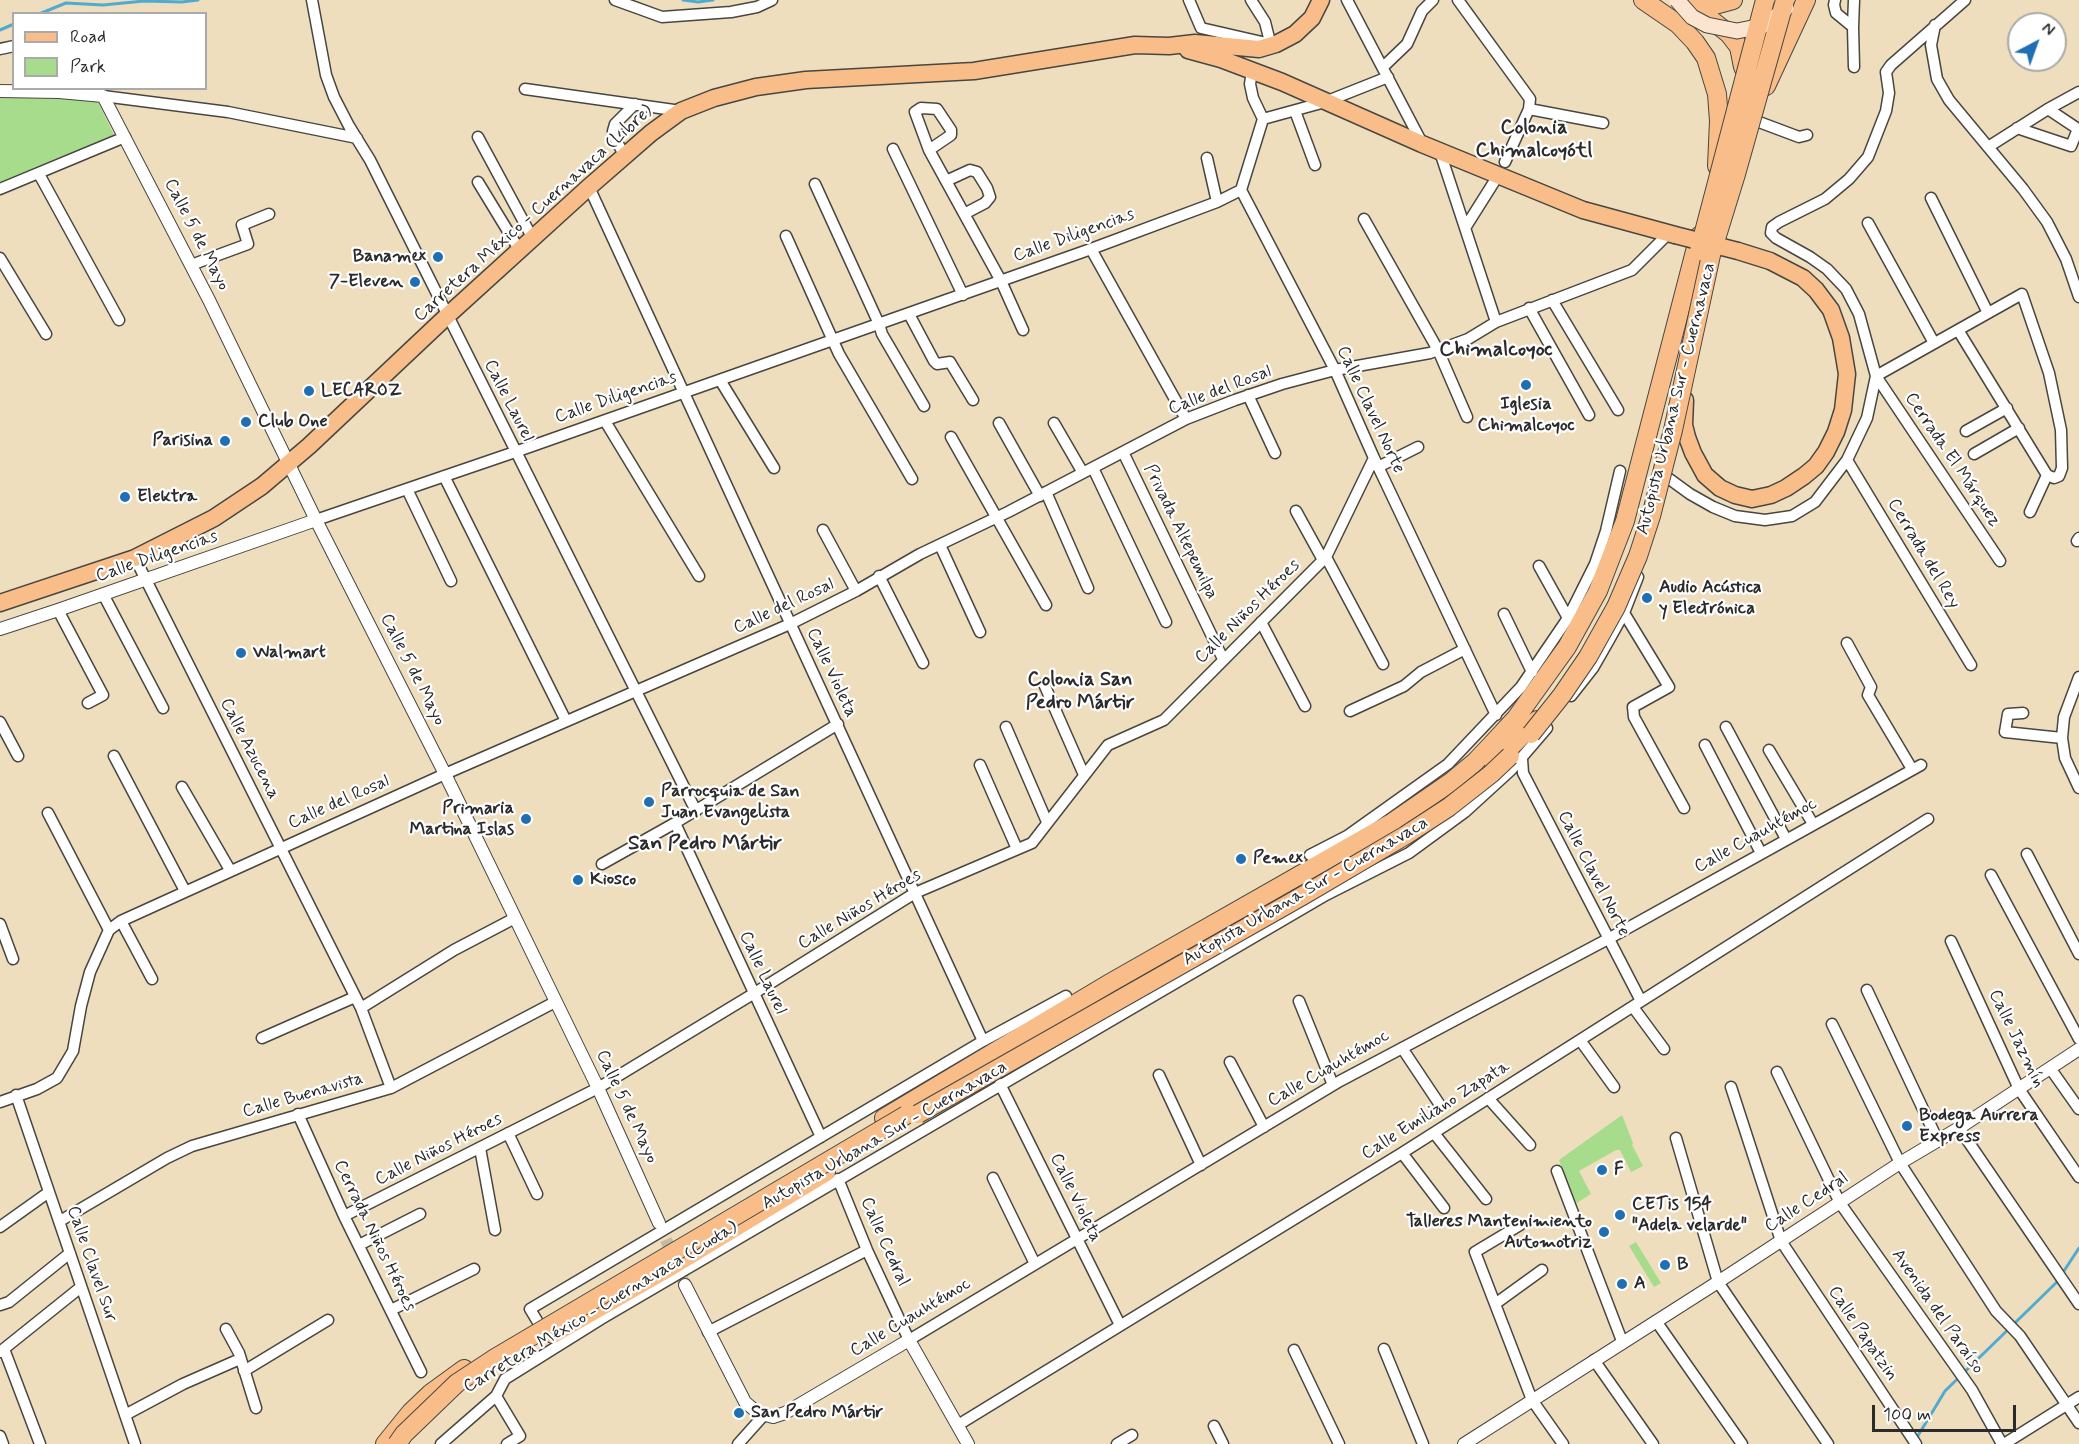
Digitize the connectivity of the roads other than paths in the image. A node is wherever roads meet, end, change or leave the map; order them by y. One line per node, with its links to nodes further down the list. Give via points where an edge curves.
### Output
1 (312, 0): 45 (street, Calle Laurel, via 326,75)
2 (615, 0): 3 (street, via 662,17 731,12)
3 (772, 0)
4 (1189, 0): 22 (street, via 1201,28)
5 (1251, 0): 22 (street, via 1265,22)
6 (1321, 0): 22 (main road, Carretera México - Cuernavaca (Libre), via 1304,27)
7 (1347, 0): 27 (street)
8 (1433, 0): 27 (street, via 1422,11 1407,44)
9 (1458, 0): 34 (street)
10 (1643, 0): 219 (highway, Carretera México - Cuernavaca (Cuota), via 1678,24 1706,58 1717,94 1717,165 1625,520 1599,591 1567,647 1516,718 1475,762 1393,822)
11 (1733, 0): 19 (highway, via 1711,6)
12 (1765, 0): 328 (highway, Autopista Urbana Sur - Cuernavaca, bridge, via 1657,418 1638,514 1620,569 1593,624 1565,668 1514,731 1455,786 1395,828 495,1358 457,1383)
13 (1785, 0): 329 (highway, Autopista Urbana Sur - Cuernavaca, bridge, via 1711,255 1673,430 1638,556 1588,657 1531,734 1491,774 1406,835 566,1321 461,1386)
14 (1792, 0): 19 (main road, bridge, via 1762,26 1737,31 1707,26)
15 (1806, 0): 39 (highway, Carretera México - Cuernavaca (Cuota))
16 (1835, 0): 21 (street, via 1836,13)
17 (1854, 0): 21 (street)
18 (1965, 0): 20 (street)
19 (1678, 2): 24 (highway, via 1729,34 1739,47)
20 (1935, 25): 47 (street, via 1931,45 1937,79); 96 (street, via 1886,72 1886,111 1868,157 1825,199 1772,227 1776,238 1827,269 1846,290 1859,314)
21 (1853, 27): 25 (street)
22 (1271, 45): 23 (main road, Carretera México - Cuernavaca (Libre), via 1259,49); 26 (main road)
23 (1169, 46): 26 (main road, Carretera México - Cuernavaca (Libre)); 36 (main road, Carretera México - Cuernavaca (Libre), via 1124,46 974,71 778,83 736,92)
24 (1743, 67)
25 (1854, 67)
26 (1252, 70): 32 (main road, Carretera México - Cuernavaca (Libre)); 38 (street, via 1253,98)
27 (1385, 72): 32 (street); 46 (street)
28 (525, 89): 33 (street)
29 (0, 91): 31 (street)
30 (2079, 92): 35 (street)
31 (104, 96): 44 (street, Calle 5 de Mayo); 45 (street, via 228,112)
32 (1325, 102): 37 (street); 46 (main road, Carretera México - Cuernavaca (Libre))
33 (635, 104): 36 (street); 51 (street, via 613,131)
34 (1530, 104): 40 (street); 53 (street)
35 (2048, 109): 41 (street); 41 (street, via 2078,129 2071,146)
36 (681, 111): 51 (main road, Carretera México - Cuernavaca (Libre))
37 (1295, 111): 38 (street); 54 (street)
38 (1263, 119): 62 (street)
39 (1751, 119): 42 (street, via 1799,137); 91 (highway, Carretera México - Cuernavaca (Cuota))
40 (1604, 123)
41 (2017, 128): 47 (street)
42 (1807, 135)
43 (478, 137): 72 (street)
44 (125, 138): 55 (street); 76 (street, Calle 5 de Mayo)
45 (357, 138): 84 (street, Calle Laurel)
46 (1422, 144): 50 (main road, Carretera México - Cuernavaca (Libre))
47 (1988, 147): 79 (street, via 2047,222)
48 (893, 149): 78 (street)
49 (929, 150): 56 (street)
50 (1440, 152): 69 (street); 70 (main road, Carretera México - Cuernavaca (Libre), via 1583,210)
51 (625, 156): 60 (main road, Carretera México - Cuernavaca (Libre))
52 (1207, 158): 64 (street)
53 (1505, 162)
54 (1315, 165)
55 (39, 174): 61 (street); 85 (street)
56 (946, 181): 66 (street); 66 (street, via 970,170 977,172 987,188 990,197 985,203)
57 (478, 182): 74 (street)
58 (1494, 182): 69 (street)
59 (815, 184): 87 (street)
60 (589, 188): 72 (main road, Carretera México - Cuernavaca (Libre)); 98 (street, Calle Violeta)
61 (0, 189)
62 (1240, 190): 64 (street, Calle Diligencias); 95 (street, Calle Clavel Norte)
63 (1931, 198): 82 (street)
64 (1217, 202): 73 (street, Calle Diligencias)
65 (269, 214): 76 (street, via 242,225 248,244)
66 (964, 214): 77 (street)
67 (1364, 219): 94 (street)
68 (1868, 223): 93 (street)
69 (1465, 228): 86 (street)
70 (1672, 234): 80 (street, Calle del Rosal, via 1632,270); 110 (main road, Carretera México - Cuernavaca (Libre), bridge, via 1770,261 1803,278 1831,310 1847,374 1843,410 1826,453 1816,466 1771,495 1752,499 1720,488 1706,475 1693,453)
71 (786, 236): 92 (street)
72 (533, 239): 74 (main road, Carretera México - Cuernavaca (Libre))
73 (1091, 249): 77 (street, Calle Diligencias); 106 (street)
74 (520, 250): 84 (main road, Carretera México - Cuernavaca (Libre))
75 (0, 258): 90 (street)
76 (191, 265): 121 (street, Calle 5 de Mayo)
77 (1001, 281): 78 (street, Calle Diligencias); 88 (street)
78 (963, 295): 83 (street, Calle Diligencias)
79 (2079, 297)
80 (1552, 300): 81 (street, Calle del Rosal); 103 (street)
81 (1529, 308): 86 (street, Calle del Rosal); 104 (street)
82 (1988, 313): 89 (street); 126 (street, via 2022,294 2049,373 2061,429 2062,468 2059,476)
83 (909, 314): 87 (street, Calle Diligencias); 100 (street, via 934,361 950,362)
84 (447, 316): 115 (street, Calle Laurel); 121 (main road, Carretera México - Cuernavaca (Libre))
85 (118, 320)
86 (1496, 322): 94 (street, Calle del Rosal, via 1468,339)
87 (879, 324): 92 (street, Calle Diligencias); 101 (street)
88 (1023, 330)
89 (1958, 330): 93 (street); 102 (street)
90 (46, 334)
91 (1692, 335): 110 (main road, Carretera México - Cuernavaca (Libre)); 207 (highway, Carretera México - Cuernavaca (Cuota), via 1645,514 1624,573 1601,624 1553,698 1530,729 1456,798)
92 (832, 341): 97 (street, Calle Diligencias); 128 (street)
93 (1934, 343): 96 (street)
94 (1438, 350): 95 (street, Calle del Rosal); 105 (street)
95 (1335, 370): 99 (street, Calle del Rosal); 120 (street, Calle Clavel Norte)
96 (1876, 376): 119 (street, via 1866,418); 139 (street, Cerrada El Márquez)
97 (720, 380): 98 (street, Calle Diligencias); 122 (street)
98 (684, 393): 107 (street, Calle Diligencias); 156 (street, Calle Violeta)
99 (1248, 395): 106 (street, Calle del Rosal); 117 (street)
100 (973, 400)
101 (924, 406)
102 (2007, 408): 111 (street); 112 (street)
103 (1618, 410)
104 (1589, 415)
105 (1467, 417)
106 (1186, 419): 116 (street, Calle del Rosal)
107 (605, 420): 115 (street, Calle Diligencias); 141 (street)
108 (999, 423): 130 (street)
109 (1054, 423): 123 (street)
110 (1684, 425): 127 (street)
111 (2019, 428): 118 (street); 126 (street)
112 (1966, 431)
113 (951, 437): 133 (street)
114 (1418, 447): 120 (street)
115 (515, 452): 125 (street, Calle Diligencias); 168 (street, Calle Laurel)
116 (1123, 452): 123 (street, Calle del Rosal); 161 (street, Privada Altepemilpa)
117 (1275, 453)
118 (1974, 454)
119 (1846, 460): 127 (street, via 1815,502 1792,516 1765,520 1735,516 1713,507); 164 (street, Cerrada del Rey)
120 (1376, 462): 138 (street, Calle Niños Héroes); 160 (street, Calle Clavel Norte)
121 (289, 463): 134 (street, Calle 5 de Mayo); 137 (main road, Carretera México - Cuernavaca (Libre), via 220,515)
122 (774, 468)
123 (1088, 470): 130 (street, Calle del Rosal); 154 (street)
124 (1620, 471): 153 (street, via 1595,564)
125 (444, 476): 129 (street, Calle Diligencias); 175 (street)
126 (2050, 476): 132 (street)
127 (1668, 478): 151 (street, via 1646,558)
128 (912, 479)
129 (407, 489): 134 (street, Calle Diligencias); 144 (street)
130 (1043, 494): 133 (street, Calle del Rosal); 145 (street)
131 (1296, 511): 138 (street)
132 (2030, 512)
133 (996, 518): 136 (street, Calle del Rosal); 149 (street)
134 (316, 520): 143 (street, Calle Diligencias); 187 (street, Calle 5 de Mayo)
135 (823, 530): 146 (street)
136 (940, 545): 142 (street, Calle del Rosal); 158 (street)
137 (135, 558): 143 (street, Calle Azucena); 148 (main road, Carretera México - Cuernavaca (Libre))
138 (1324, 559): 155 (street, Calle Niños Héroes); 163 (street)
139 (2000, 561)
140 (1539, 566): 153 (street)
141 (699, 576)
142 (879, 576): 146 (street, Calle del Rosal); 162 (street)
143 (145, 579): 147 (street, Calle Diligencias); 199 (street, Calle Azucena)
144 (451, 581)
145 (1088, 588)
146 (856, 591): 156 (street, Calle del Rosal)
147 (103, 594): 150 (street, Calle Diligencias); 171 (street)
148 (0, 603)
149 (1046, 605)
150 (58, 610): 157 (street, Calle Diligencias); 169 (street, via 103,695)
151 (1624, 613): 185 (street, via 1593,668); 191 (street, via 1669,687 1633,707 1634,717)
152 (1504, 614): 165 (street)
153 (1568, 618): 165 (street)
154 (1166, 622)
155 (1261, 622): 161 (street, Calle Niños Héroes); 170 (street)
156 (790, 624): 168 (street, Calle del Rosal); 177 (street, Calle Violeta)
157 (1, 625)
158 (980, 632)
159 (1847, 643): 197 (street, Calle Cuauhtémoc, via 1871,687 1868,695 1916,767)
160 (1465, 649): 172 (street, via 1421,672 1404,686); 174 (street, Calle Clavel Norte)
161 (1223, 659): 188 (street, Calle Niños Héroes, via 1164,720 1108,745)
162 (923, 663)
163 (1383, 664)
164 (1971, 664)
165 (1532, 672): 174 (street)
166 (2079, 677): 180 (street, via 2064,717)
167 (1044, 684): 188 (street)
168 (637, 690): 175 (street, Calle del Rosal); 192 (street, Calle Laurel)
169 (88, 704)
170 (1305, 706)
171 (163, 708)
172 (1350, 711)
173 (2023, 713): 180 (street, via 2008,714 2005,732)
174 (1496, 715): 203 (street, via 1448,764 1411,792 1347,836)
175 (566, 721): 187 (street, Calle del Rosal)
176 (0, 722): 183 (street)
177 (838, 724): 192 (street); 209 (street, Calle Violeta)
178 (1006, 727): 195 (street)
179 (1726, 727): 198 (street)
180 (2062, 738): 190 (street, via 2065,758)
181 (1705, 745): 201 (street)
182 (1769, 750): 197 (street)
183 (18, 756)
184 (114, 756): 208 (street)
185 (1522, 759): 207 (street, via 1466,812 1409,853); 214 (street, Calle Clavel Norte, via 1523,773)
186 (980, 765): 200 (street)
187 (445, 774): 199 (street, Calle del Rosal); 210 (street, Calle 5 de Mayo)
188 (1084, 775): 195 (street, Calle Niños Héroes)
189 (182, 787): 205 (street)
190 (2079, 788)
191 (1684, 808)
192 (696, 811): 196 (street)
193 (48, 813): 213 (street)
194 (1928, 819): 226 (street, Calle Emiliano Zapata)
195 (1047, 822): 200 (street, Calle Niños Héroes, via 1032,843)
196 (675, 824): 204 (street); 221 (street, Calle Laurel)
197 (1814, 824): 198 (street, Calle Cuauhtémoc)
198 (1786, 839): 201 (street, Calle Cuauhtémoc)
199 (280, 847): 205 (street, Calle del Rosal); 223 (street, Calle Azucena)
200 (1017, 849): 209 (street, Calle Niños Héroes)
201 (1761, 853): 214 (street, Calle Cuauhtémoc)
202 (2027, 854): 216 (street)
203 (1310, 855)
204 (602, 864)
205 (230, 870): 208 (street, Calle del Rosal)
206 (1991, 874): 230 (street)
207 (1323, 889): 240 (street); 329 (highway, Carretera México - Cuernavaca (Cuota), via 1186,955 668,1268 501,1364 463,1389)
208 (185, 891): 211 (street, Calle del Rosal)
209 (915, 893): 221 (street, Calle Niños Héroes); 232 (street, Calle Violeta)
210 (515, 918): 225 (street, Calle 5 de Mayo); 227 (street, via 454,950)
211 (121, 921): 213 (street, Calle del Rosal); 218 (street)
212 (0, 928): 217 (street)
213 (109, 930): 247 (street, Calle del Rosal, via 90,972 73,1051 64,1067 57,1078)
214 (1608, 939): 226 (street, Calle Clavel Norte); 233 (street, Calle Cuauhtémoc)
215 (1951, 941): 246 (street, Calle Jazmín)
216 (2079, 954)
217 (13, 959)
218 (152, 979)
219 (1110, 983): 222 (highway, via 1086,984); 298 (highway, Carretera México - Cuernavaca (Cuota))
220 (1867, 990): 259 (street)
221 (753, 994): 245 (street, Calle Niños Héroes); 257 (street, Calle Laurel)
222 (1066, 996): 232 (street)
223 (355, 997): 227 (street, Calle Azucena); 229 (street)
224 (1299, 1001): 241 (street)
225 (555, 1002): 244 (street, Calle Buenavista); 245 (street, Calle 5 de Mayo)
226 (1637, 1004): 231 (street, Calle Emiliano Zapata); 234 (street, Calle Clavel Norte)
227 (361, 1008): 244 (street, Calle Azucena)
228 (1832, 1024): 263 (street)
229 (262, 1038)
230 (2079, 1039)
231 (1580, 1040): 242 (street); 248 (street, Calle Emiliano Zapata)
232 (984, 1041): 257 (street)
233 (1402, 1048): 241 (street, Calle Cuauhtémoc); 250 (street)
234 (1664, 1049)
235 (2079, 1049): 237 (street, Calle Cedral)
236 (1230, 1062): 253 (street)
237 (2050, 1068): 246 (street, Calle Cedral); 251 (street)
238 (1777, 1072): 272 (street, Avenida del Paraíso)
239 (1159, 1075): 264 (street)
240 (1000, 1084): 268 (street); 281 (street, Calle Violeta)
241 (1333, 1085): 253 (street, Calle Cuauhtémoc)
242 (1614, 1087)
243 (1731, 1087): 282 (street, Calle Papatzin)
244 (391, 1088): 252 (street, Calle Buenavista)
245 (598, 1088): 255 (street, Calle Niños Héroes); 277 (street, Calle 5 de Mayo)
246 (2019, 1089): 254 (street, Calle Cedral); 266 (street, Calle Jazmín)
247 (16, 1095): 249 (street, Calle del Rosal); 269 (street, Calle Clavel Sur)
248 (1488, 1098): 256 (street, Calle Emiliano Zapata); 260 (street)
249 (0, 1102)
250 (1440, 1105)
251 (2079, 1109)
252 (298, 1114): 275 (street, Cerrada Niños Héroes); 276 (street, Calle Buenavista, via 192,1146)
253 (1264, 1127): 264 (street, Calle Cuauhtémoc)
254 (1959, 1128): 259 (street, Calle Cedral); 293 (street)
255 (508, 1133): 261 (street, Calle Niños Héroes); 270 (street)
256 (1434, 1133): 262 (street, Calle Emiliano Zapata); 271 (street)
257 (821, 1137): 298 (street, via 530,1310)
258 (1676, 1138): 289 (street)
259 (1938, 1141): 263 (street, Calle Cedral)
260 (1530, 1145)
261 (480, 1148): 275 (street, Calle Niños Héroes); 280 (street)
262 (1402, 1153): 273 (street); 299 (street, Calle Emiliano Zapata)
263 (1900, 1163): 272 (street, Calle Cedral); 314 (street, via 1996,1311 2020,1336)
264 (1201, 1165): 281 (street, Calle Cuauhtémoc)
265 (1557, 1171): 303 (street)
266 (2079, 1177)
267 (993, 1178): 286 (street)
268 (838, 1179): 284 (street, Calle Cedral); 311 (street, via 601,1318 505,1379)
269 (49, 1192): 276 (street, Calle Clavel Sur); 279 (street)
270 (537, 1194)
271 (1486, 1199)
272 (1840, 1203): 282 (street, Calle Cedral); 343 (street, Avenida del Paraíso, via 1972,1390)
273 (1444, 1208)
274 (420, 1214): 283 (street)
275 (344, 1216): 283 (street, Cerrada Niños Héroes)
276 (60, 1221): 285 (street, Calle Clavel Sur)
277 (659, 1223)
278 (1520, 1225): 292 (street, via 1474,1252)
279 (0, 1227)
280 (495, 1230)
281 (1077, 1239): 286 (street, Calle Cuauhtémoc); 299 (street, Calle Violeta)
282 (1781, 1241): 289 (street, Calle Cedral); 342 (street, Calle Papatzin)
283 (359, 1245): 295 (street, Cerrada Niños Héroes)
284 (867, 1250): 301 (street); 302 (street, Calle Cedral)
285 (70, 1253): 291 (street, Calle Clavel Sur); 294 (street)
286 (1035, 1264): 302 (street, Calle Cuauhtémoc)
287 (474, 1269): 295 (street)
288 (1542, 1270): 292 (street)
289 (1718, 1282): 297 (street, Calle Cedral); 341 (street)
290 (685, 1285): 301 (street)
291 (81, 1287): 306 (street); 316 (street, Calle Clavel Sur)
292 (1495, 1304): 313 (street)
293 (2079, 1304)
294 (0, 1305)
295 (391, 1310): 310 (street, Cerrada Niños Héroes)
296 (328, 1320): 309 (street)
297 (1656, 1321): 303 (street, Calle Cedral); 340 (street)
298 (539, 1324): 327 (highway, Carretera México - Cuernavaca (Cuota), via 431,1393)
299 (1120, 1325): 319 (street, Calle Emiliano Zapata)
300 (226, 1329): 307 (street)
301 (708, 1332): 317 (street, via 746,1402)
302 (909, 1340): 317 (street, Calle Cuauhtémoc, via 785,1413); 319 (street, Calle Cedral)
303 (1622, 1341): 308 (street, Calle Cedral)
304 (1384, 1349): 337 (street)
305 (1294, 1350): 336 (street)
306 (2, 1351): 325 (street)
307 (240, 1359): 309 (street); 316 (street)
308 (1594, 1360): 313 (street, Calle Cedral); 339 (street)
309 (244, 1371): 315 (street)
310 (421, 1372)
311 (496, 1396): 330 (street); 331 (street, via 520,1437)
312 (2079, 1397): 314 (street)
313 (1532, 1400): 323 (street, Calle Cedral); 338 (street)
314 (2067, 1405): 318 (street); 343 (street)
315 (256, 1408)
316 (125, 1415): 326 (street, Calle Clavel Sur)
317 (764, 1415): 332 (street)
318 (2079, 1423)
319 (958, 1425): 333 (street, Calle Cedral)
320 (1214, 1426): 335 (street)
321 (1132, 1435): 334 (street)
322 (0, 1436): 324 (street)
323 (1469, 1443)
324 (3, 1444)
325 (40, 1444)
326 (135, 1444)
327 (385, 1444)
328 (397, 1444)
329 (404, 1444)
330 (441, 1444)
331 (507, 1444)
332 (738, 1444)
333 (968, 1444)
334 (1117, 1444)
335 (1223, 1444)
336 (1339, 1444)
337 (1423, 1444)
338 (1563, 1444)
339 (1653, 1444)
340 (1742, 1444)
341 (1828, 1444)
342 (1916, 1444)
343 (2003, 1444)

